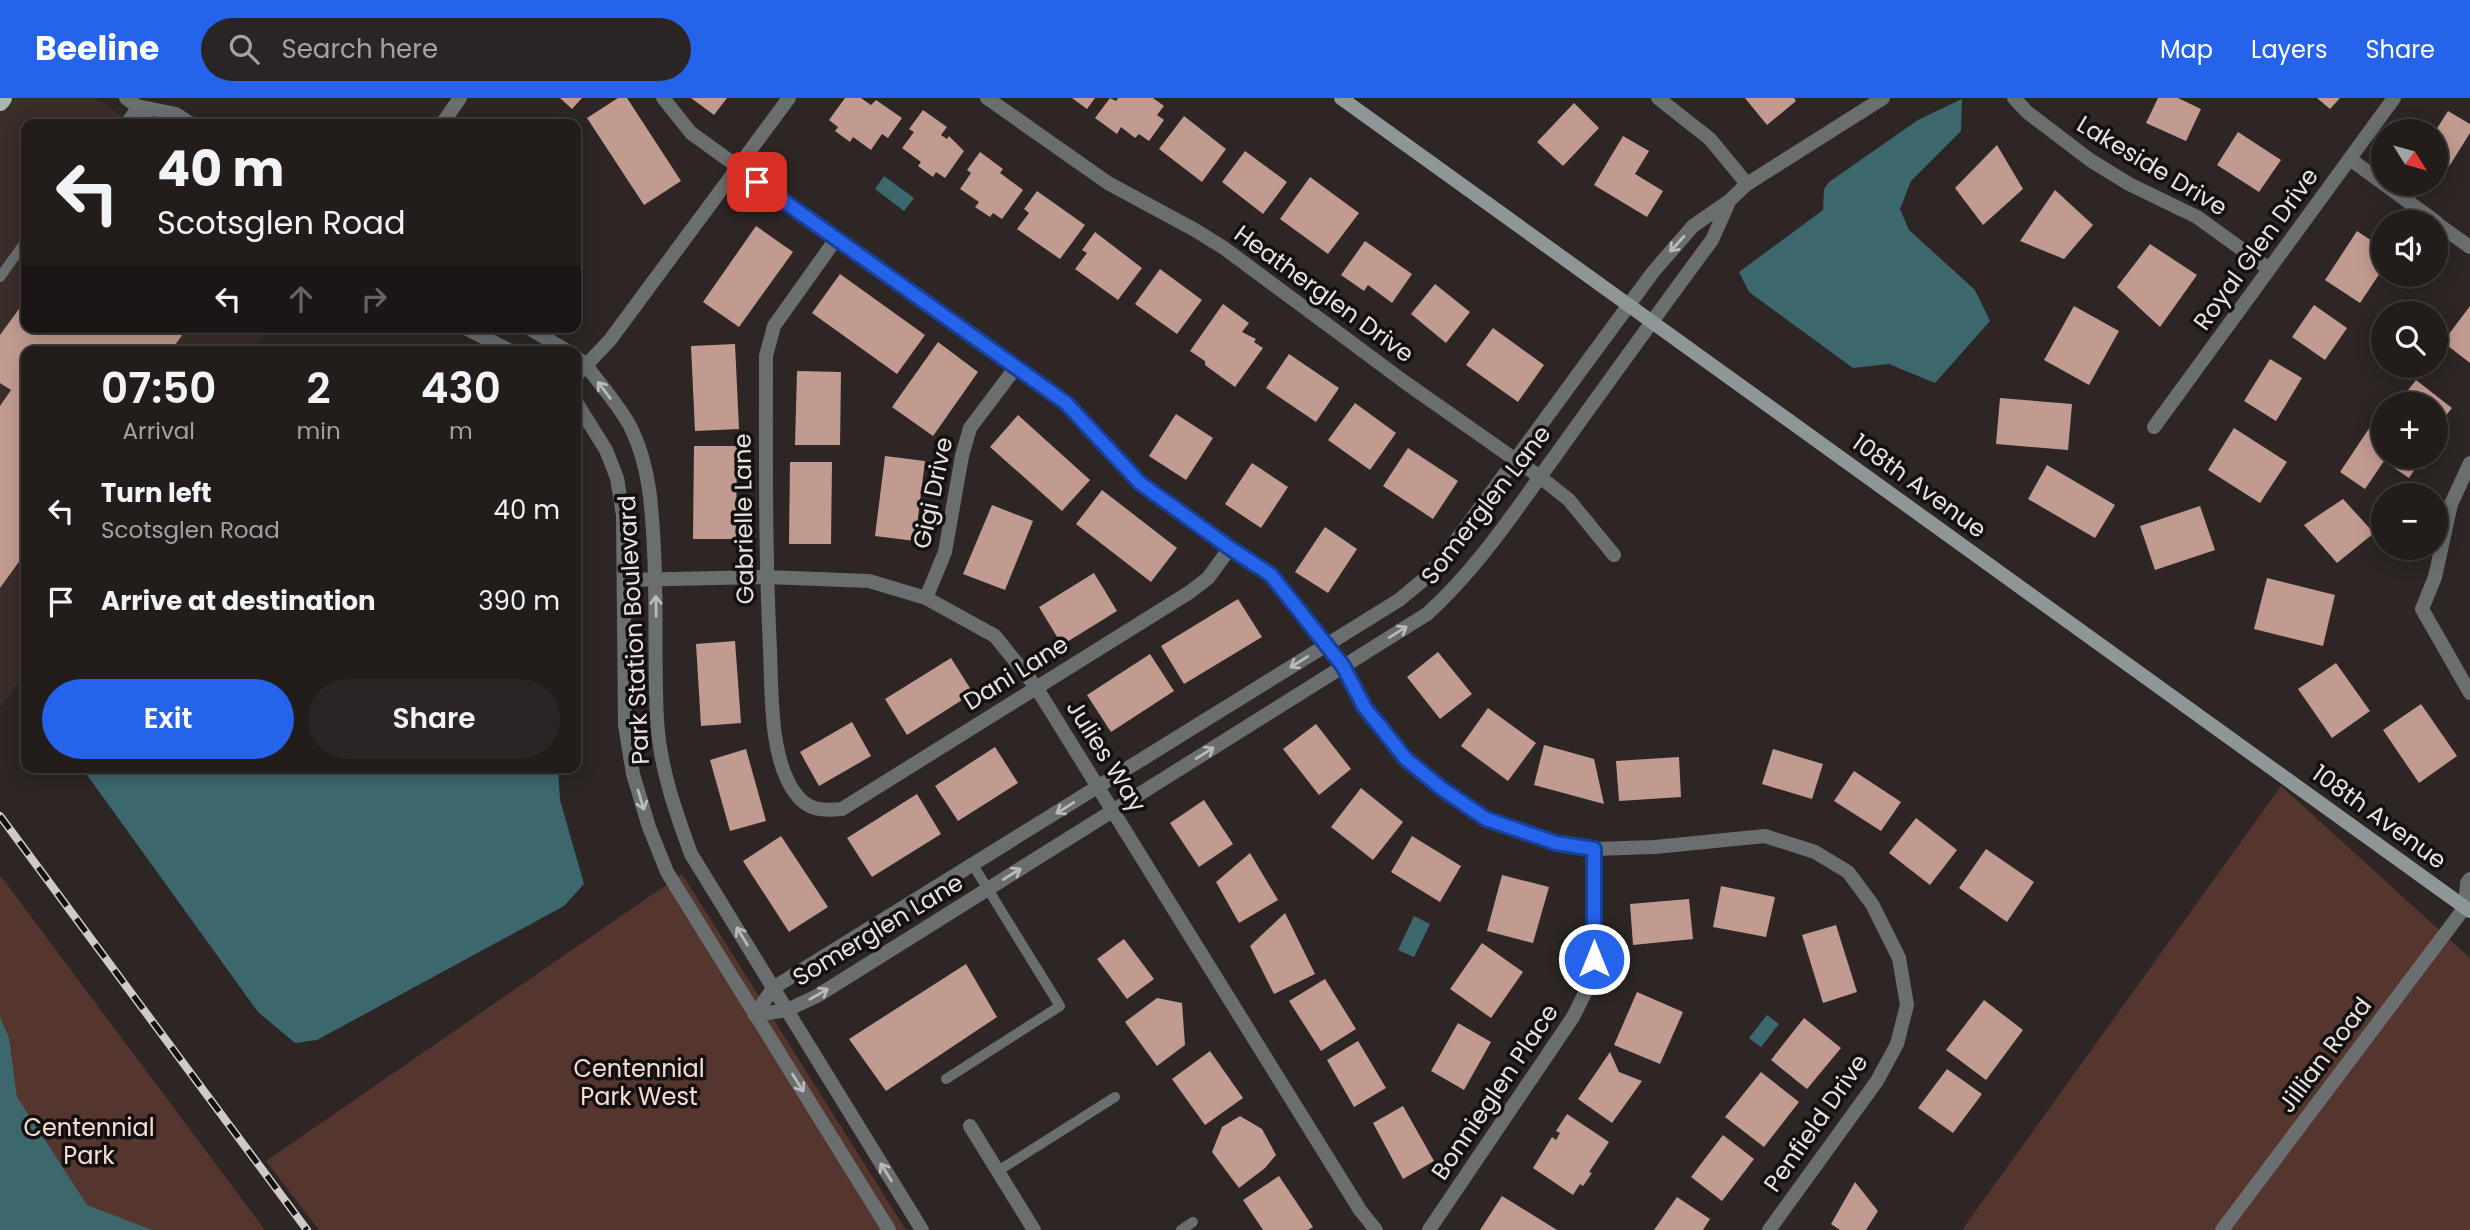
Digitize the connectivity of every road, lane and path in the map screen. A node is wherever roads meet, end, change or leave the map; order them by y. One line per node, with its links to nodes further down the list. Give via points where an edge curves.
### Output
1 (460, 98): 14 (street)
2 (663, 98): 16 (street, Penfield Drive, via 691,133)
3 (789, 98): 16 (street)
4 (987, 98): 37 (street, Heatherglen Drive, via 1108,183 1224,248)
5 (1341, 98): 26 (street, 108th Avenue)
6 (1658, 98): 17 (street, via 1710,139)
7 (1883, 98): 17 (street, Somerglen Lane)
8 (2014, 98): 24 (street, Lakeside Drive, via 2090,160 2197,217)
9 (2394, 98): 15 (street, Royal Glen Drive)
10 (132, 102): 11 (lane); 12 (street); 13 (street)
11 (126, 119)
12 (145, 119)
13 (184, 119)
14 (445, 119)
15 (2350, 159): 19 (street); 24 (street, Royal Glen Drive)
16 (737, 168): 21 (street, Penfield Drive); 32 (street, via 610,340)
17 (1747, 184): 18 (street, Somerglen Lane)
18 (1729, 201): 26 (street, Somerglen Lane, one-way to 26, via 1693,226); 27 (street, Somerglen Lane, via 1712,240)
19 (2420, 210)
20 (2448, 231): 22 (street)
21 (836, 239): 33 (street, Penfield Drive); 42 (street, Gabrielle Lane, via 774,326 766,356)
22 (2470, 247)
23 (21, 248): 25 (lane)
24 (2269, 269): 36 (street, Royal Glen Drive)
25 (0, 277)
26 (1627, 304): 27 (street, 108th Avenue); 37 (street, Somerglen Lane)
27 (1651, 321): 39 (street, Somerglen Lane); 57 (street, 108th Avenue)
28 (475, 333): 30 (street)
29 (537, 333): 31 (street)
30 (501, 346)
31 (559, 346)
32 (581, 364)
33 (1016, 367): 40 (street, Penfield Drive, via 1066,403 1140,483); 45 (street, Gigi Drive, via 970,428 945,552)
34 (581, 368): 43 (street, Park Station Boulevard, one-way to 34, via 652,503 632,429)
35 (581, 410): 44 (street, Park Station Boulevard, via 617,478)
36 (2154, 427)
37 (1515, 459): 39 (street, Heatherglen Drive); 46 (street, Somerglen Lane, via 1422,581)
38 (2470, 463): 49 (street, via 2451,503 2435,577 2422,609)
39 (1540, 477): 41 (street, Heatherglen Drive, via 1569,500); 47 (street, Somerglen Lane, one-way to 39, via 1427,614 1452,591)
40 (1230, 548): 46 (street, Penfield Drive, via 1271,575); 48 (street, Dani Lane, via 1208,578 1190,592)
41 (1614, 555)
42 (766, 577): 43 (street, Julies Way); 45 (street, Julies Way, via 869,581); 51 (street, Gabrielle Lane, via 773,730 787,778 796,795)
43 (655, 579): 44 (street, Julies Way); 58 (street, Park Station Boulevard, one-way to 43, via 691,854 669,794 657,721)
44 (624, 580): 60 (street, Park Station Boulevard, one-way to 60, via 625,725 633,774 667,872)
45 (926, 598): 48 (street, Julies Way, via 995,636)
46 (1327, 645): 47 (street, Penfield Drive); 50 (street, Somerglen Lane, one-way to 50)
47 (1343, 666): 52 (street, Somerglen Lane, one-way to 47); 53 (street, Penfield Drive, via 1365,708 1406,759 1441,788 1486,819 1556,843)
48 (1036, 687): 50 (street, Julies Way); 51 (street, Dani Lane, via 842,808)
49 (2470, 692)
50 (1099, 787): 52 (street, Julies Way); 54 (street, Somerglen Lane, one-way to 54)
51 (811, 808)
52 (1114, 811): 56 (street, Somerglen Lane, one-way to 52); 70 (street, Julies Way)
53 (1594, 849): 71 (street, Bonnieglen Place, via 1594,959 1587,989 1573,1017); 72 (street, Penfield Drive, via 1765,836 1815,852 1848,872 1872,904 1899,958 1907,1005 1897,1044 1877,1081)
54 (973, 865): 56 (lane); 58 (street, Somerglen Lane)
55 (2470, 879): 57 (street, Jillian Road)
56 (988, 889): 59 (street, Somerglen Lane, one-way to 56); 61 (lane, via 1060,1006)
57 (2468, 907): 73 (street, Jillian Road)
58 (773, 988): 59 (street, Park Station Boulevard); 60 (street, Somerglen Lane)
59 (787, 1010): 60 (street, Somerglen Lane); 67 (street, Park Station Boulevard, one-way to 59)
60 (755, 1015): 66 (street, Park Station Boulevard, one-way to 66)
61 (946, 1079)
62 (1115, 1097): 64 (lane)
63 (970, 1126): 64 (street)
64 (998, 1171): 68 (street)
65 (1193, 1222): 69 (lane)
66 (889, 1230)
67 (922, 1230)
68 (1034, 1230)
69 (1181, 1230)
70 (1376, 1230)
71 (1429, 1230)
72 (1769, 1230)
73 (2222, 1230)

